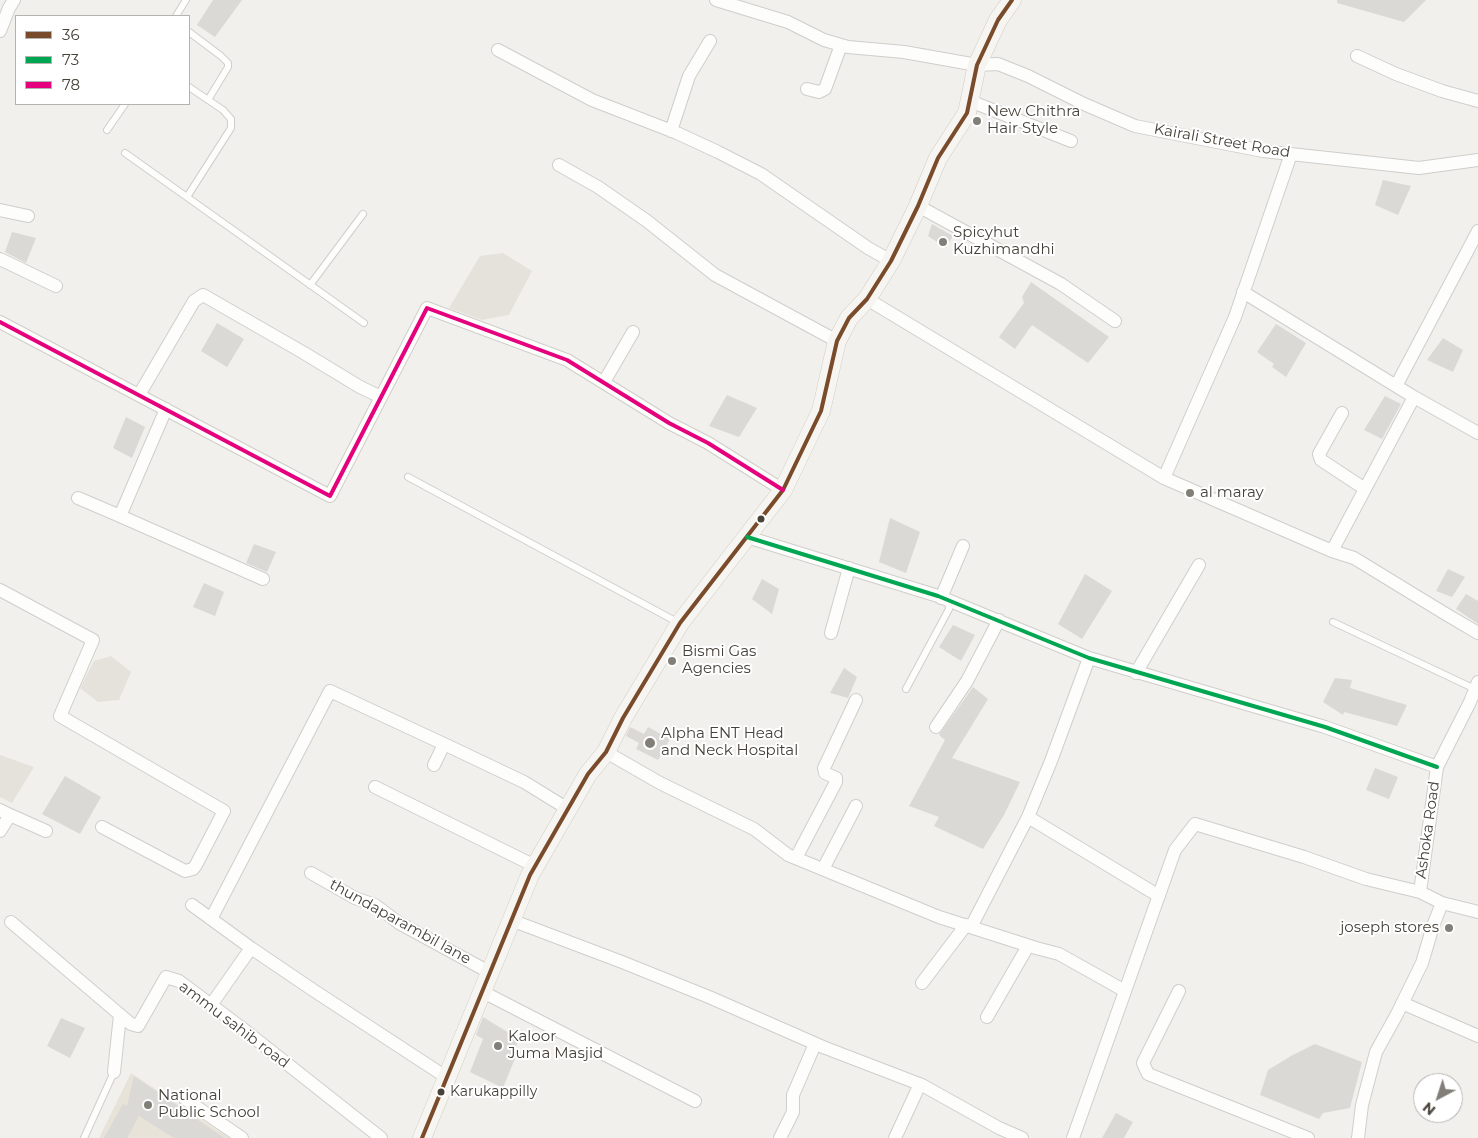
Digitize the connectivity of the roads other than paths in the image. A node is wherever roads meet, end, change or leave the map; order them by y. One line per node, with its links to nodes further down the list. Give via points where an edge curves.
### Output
1 (14, 0): 6 (street)
2 (186, 0): 5 (lane)
3 (719, 0): 9 (street, Kairali Street Road, via 788,22)
4 (1012, 0): 12 (street, via 998,20)
5 (177, 15)
6 (0, 31)
7 (190, 33): 15 (lane, via 228,64)
8 (710, 41): 20 (street, via 689,76)
9 (841, 45): 12 (street, Kairali Street Road); 14 (street, via 825,89 819,92)
10 (498, 50): 20 (street, via 592,100)
11 (1357, 56): 17 (street, via 1396,74)
12 (977, 65): 16 (street); 23 (street, Kairali Street Road, via 998,64 1135,126)
13 (190, 88): 15 (lane)
14 (807, 89)
15 (208, 100): 26 (lane, via 231,119 231,128)
16 (970, 101): 21 (street); 27 (street, via 967,114 938,158)
17 (1478, 101)
18 (123, 105): 19 (lane)
19 (107, 130)
20 (671, 132): 33 (street, via 761,174)
21 (1071, 141)
22 (125, 153): 26 (lane)
23 (1291, 154): 24 (street, Kairali Street Road, via 1419,168); 36 (street)
24 (1478, 160)
25 (559, 165): 42 (street, via 647,221 714,274)
26 (187, 197): 34 (lane)
27 (918, 206): 33 (street); 38 (street, via 1061,284)
28 (0, 210): 30 (street)
29 (363, 214): 34 (lane)
30 (28, 216)
31 (1478, 231): 44 (street)
32 (0, 260): 35 (street)
33 (891, 261): 37 (street)
34 (310, 285): 40 (lane)
35 (56, 286)
36 (1243, 292): 44 (street); 52 (street)
37 (867, 299): 42 (street, via 849,318); 52 (street)
38 (1115, 321)
39 (0, 322): 45 (street)
40 (364, 323)
41 (633, 332): 43 (street)
42 (837, 341): 54 (street, via 821,411)
43 (604, 382): 46 (street, via 567,360 427,308); 54 (street)
44 (1396, 386): 47 (street)
45 (139, 395): 46 (street, via 194,301 202,296); 48 (street)
46 (381, 396): 48 (street, via 330,496)
47 (1414, 397): 50 (street); 53 (street)
48 (166, 409): 56 (street)
49 (1342, 413): 53 (street, via 1319,454 1321,460)
50 (1478, 433)
51 (408, 477): 67 (lane)
52 (1164, 478): 59 (street)
53 (1365, 489): 59 (street)
54 (783, 490): 57 (street)
55 (78, 498): 56 (street)
56 (120, 516): 62 (street)
57 (747, 537): 61 (street); 67 (street)
58 (963, 546): 64 (street)
59 (1332, 551): 69 (street, via 1354,558)
60 (1199, 565): 71 (street)
61 (849, 568): 64 (street); 68 (street)
62 (263, 578)
63 (0, 590): 85 (street, via 93,640 60,716 224,811 196,865 185,871)
64 (945, 599): 65 (street); 73 (lane, via 949,609)
65 (999, 620): 70 (street); 75 (street, via 968,681)
66 (1332, 622): 72 (lane)
67 (680, 623): 77 (street)
68 (831, 633)
69 (1478, 633)
70 (1089, 658): 71 (street); 84 (street)
71 (1136, 673): 79 (street, via 1325,727)
72 (1476, 686): 79 (street, Ashoka Road)
73 (906, 689)
74 (856, 700): 88 (street, via 824,768 825,773 836,778 836,782)
75 (936, 727)
76 (444, 744): 78 (street); 82 (street, via 524,782); 97 (street, via 330,691)
77 (606, 752): 82 (street, via 588,774); 88 (street, via 660,783 754,829)
78 (434, 765)
79 (1437, 767): 92 (street, Ashoka Road)
80 (375, 786): 89 (street)
81 (856, 806): 90 (street)
82 (568, 809): 89 (street)
83 (5, 813): 86 (street); 87 (street)
84 (1028, 817): 93 (street); 100 (street)
85 (102, 827)
86 (0, 831)
87 (46, 831)
88 (796, 858): 90 (street)
89 (535, 866): 98 (street)
90 (823, 869): 100 (street)
91 (311, 873): 103 (street, thundaparambil lane, via 355,898 375,905 399,923)
92 (1420, 892): 93 (street, via 1366,879 1195,824 1175,850); 94 (street, Ashoka Road)
93 (1159, 896): 106 (street)
94 (1442, 903): 96 (street, Ashoka Road); 108 (street, via 1422,962)
95 (192, 905): 97 (street)
96 (1478, 912)
97 (211, 918): 102 (street)
98 (511, 920): 103 (street); 113 (street, via 709,997)
99 (11, 922): 110 (street, ammu sahib road)
100 (968, 926): 101 (street); 104 (street)
101 (1028, 946): 106 (street, via 1060,954); 111 (street)
102 (251, 948): 109 (street); 115 (street)
103 (489, 972): 105 (street)
104 (922, 983)
105 (481, 991): 115 (street); 118 (street)
106 (1125, 991): 126 (street)
107 (1179, 992): 127 (street, via 1143,1063 1148,1074)
108 (1402, 1003): 112 (street); 128 (street, via 1376,1052 1362,1105)
109 (211, 1005): 110 (street, ammu sahib road, via 179,981 166,977 138,1026); 121 (street, ammu sahib road)
110 (120, 1015): 114 (street)
111 (987, 1017)
112 (1478, 1036)
113 (815, 1044): 116 (street); 123 (street, via 793,1095 793,1112)
114 (114, 1072): 119 (lane)
115 (446, 1077): 122 (street)
116 (920, 1084): 124 (street); 125 (street)
117 (185, 1099): 120 (street)
118 (695, 1101)
119 (84, 1138)
120 (242, 1138)
121 (381, 1138)
122 (422, 1138)
123 (780, 1138)
124 (895, 1138)
125 (1022, 1138)
126 (1073, 1138)
127 (1308, 1138)
128 (1358, 1138)

